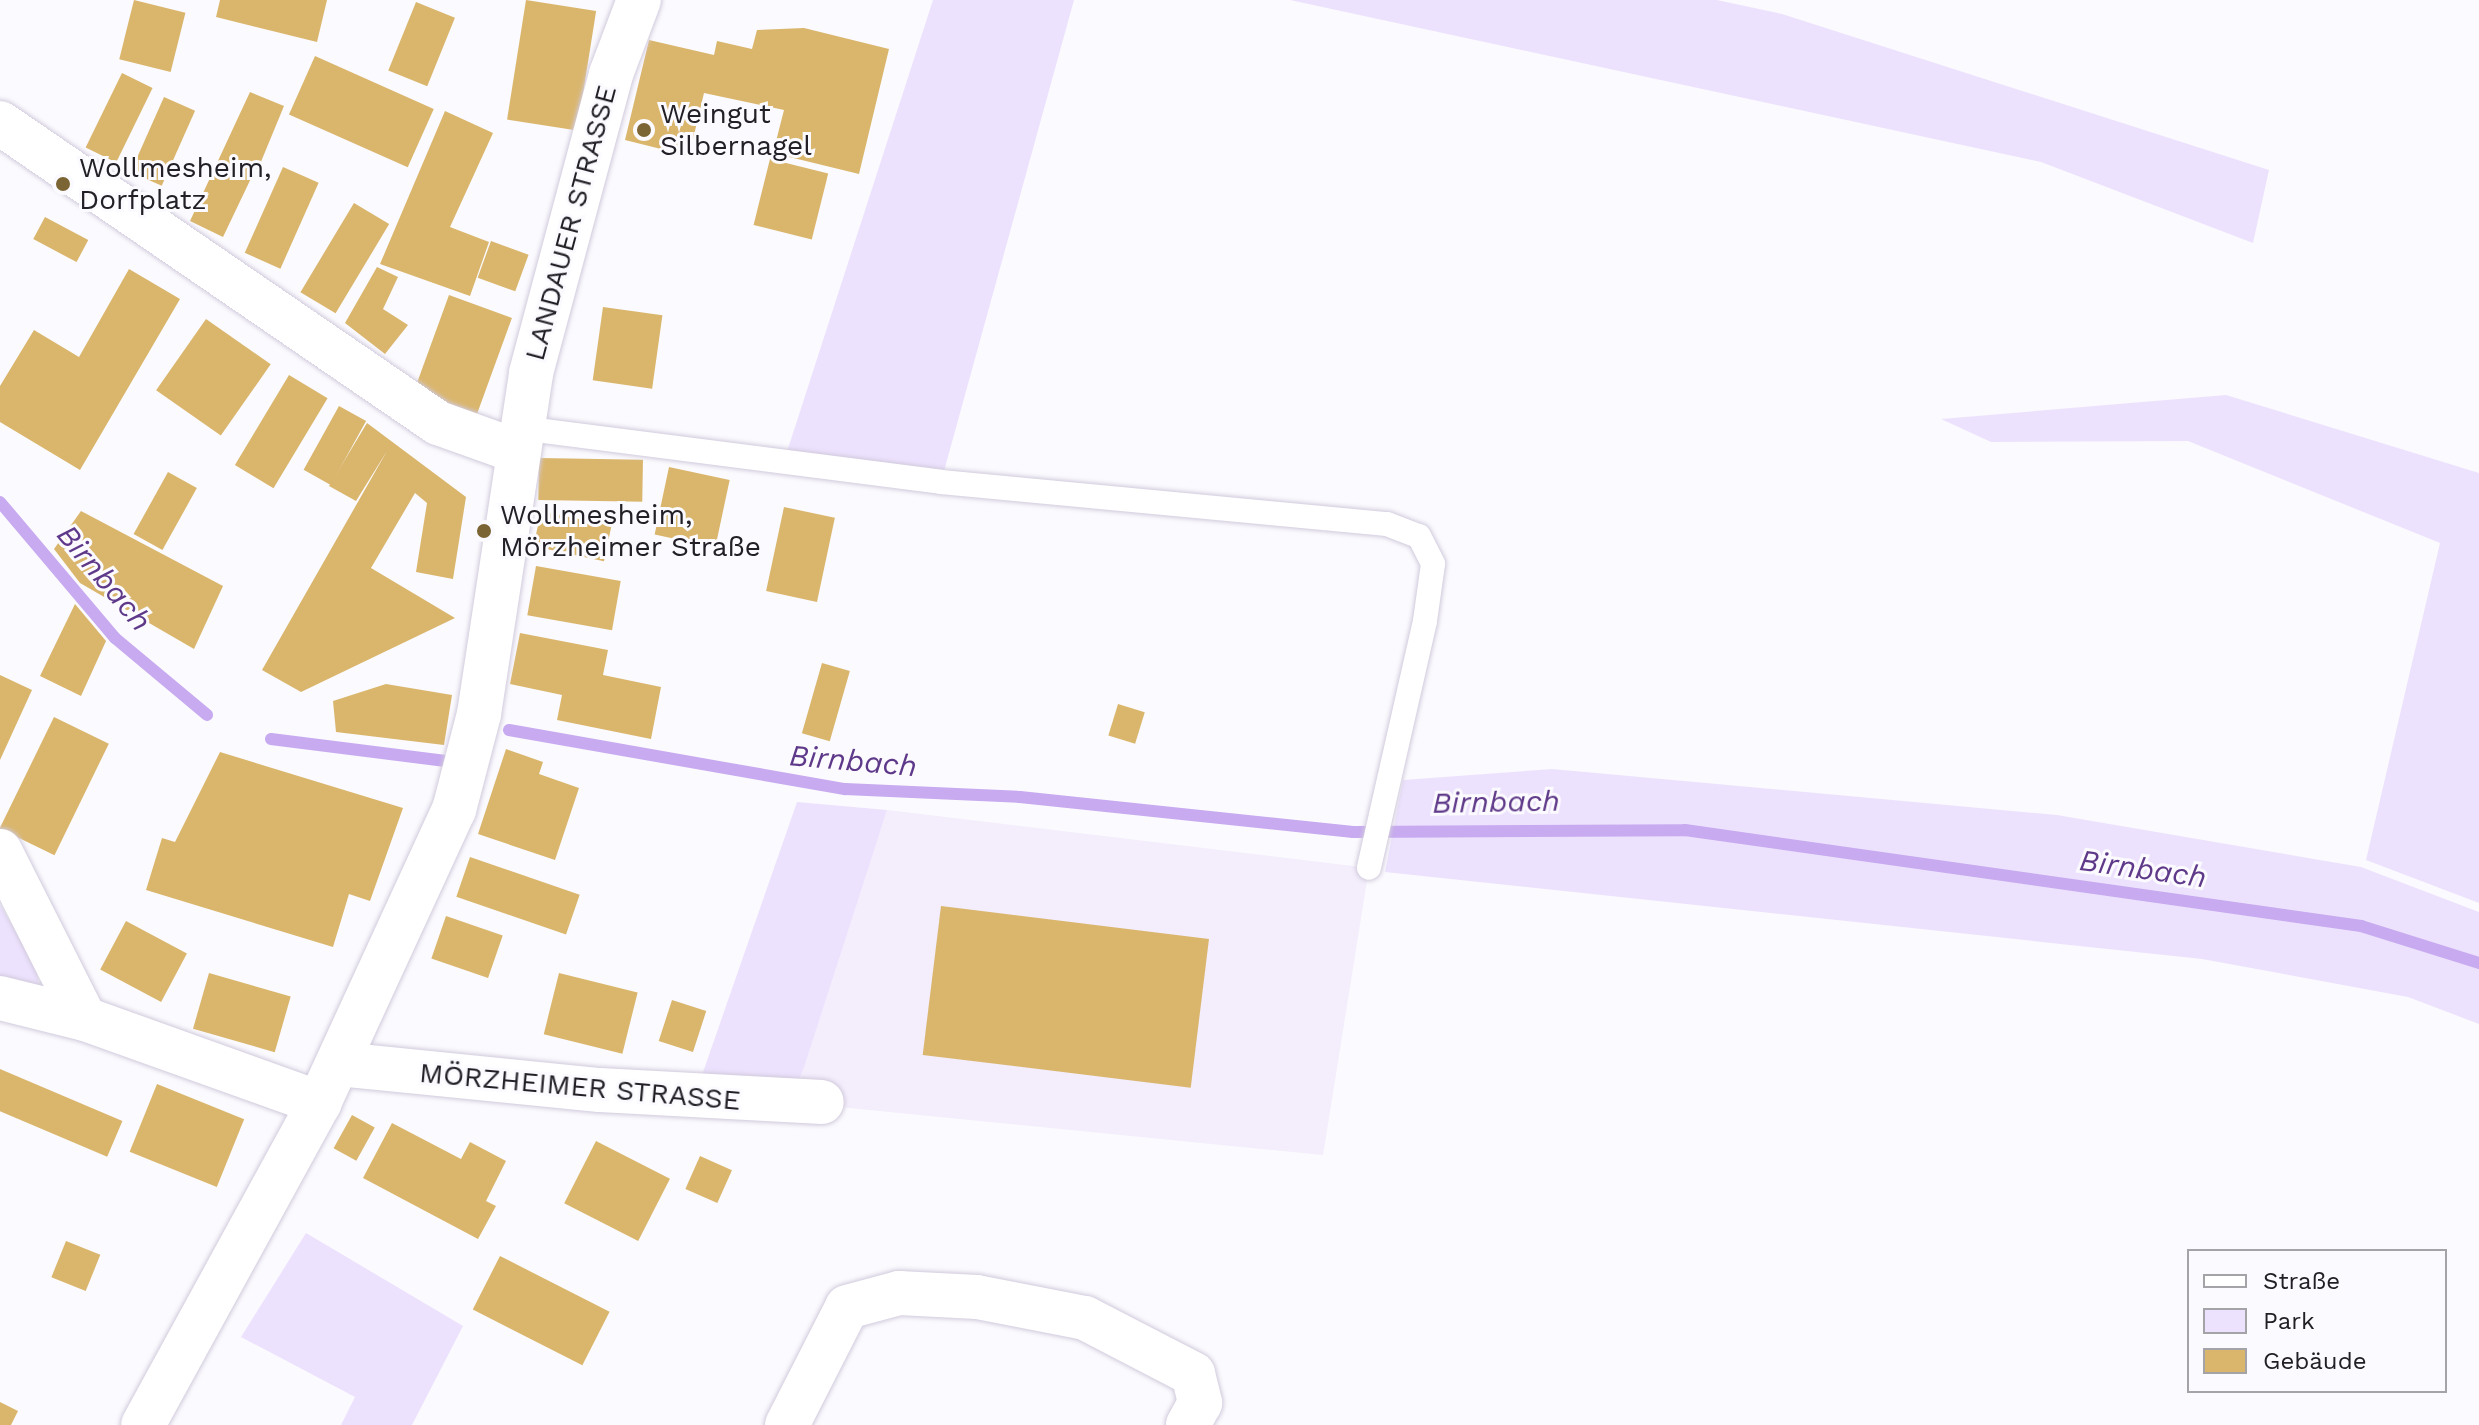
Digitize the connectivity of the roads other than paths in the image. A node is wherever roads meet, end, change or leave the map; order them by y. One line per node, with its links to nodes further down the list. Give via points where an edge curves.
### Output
1 (639, 0): 3 (street, LANDAUER STRASSE, via 563,243)
2 (0, 123): 3 (street, via 438,423)
3 (518, 439): 5 (lane, via 1387,524 1419,536 1433,564); 8 (street, via 466,774 426,879)
4 (0, 851): 7 (street)
5 (1369, 864)
6 (0, 998): 7 (street)
7 (85, 1019): 10 (street)
8 (339, 1064): 9 (street, MÖRZHEIMER STRASSE, via 615,1092); 10 (street)
9 (822, 1102)
10 (319, 1103): 11 (street)
11 (143, 1425)
12 (787, 1425): 13 (street, via 847,1307 899,1293 977,1297 1085,1318 1193,1374 1200,1403)
13 (1188, 1425)

